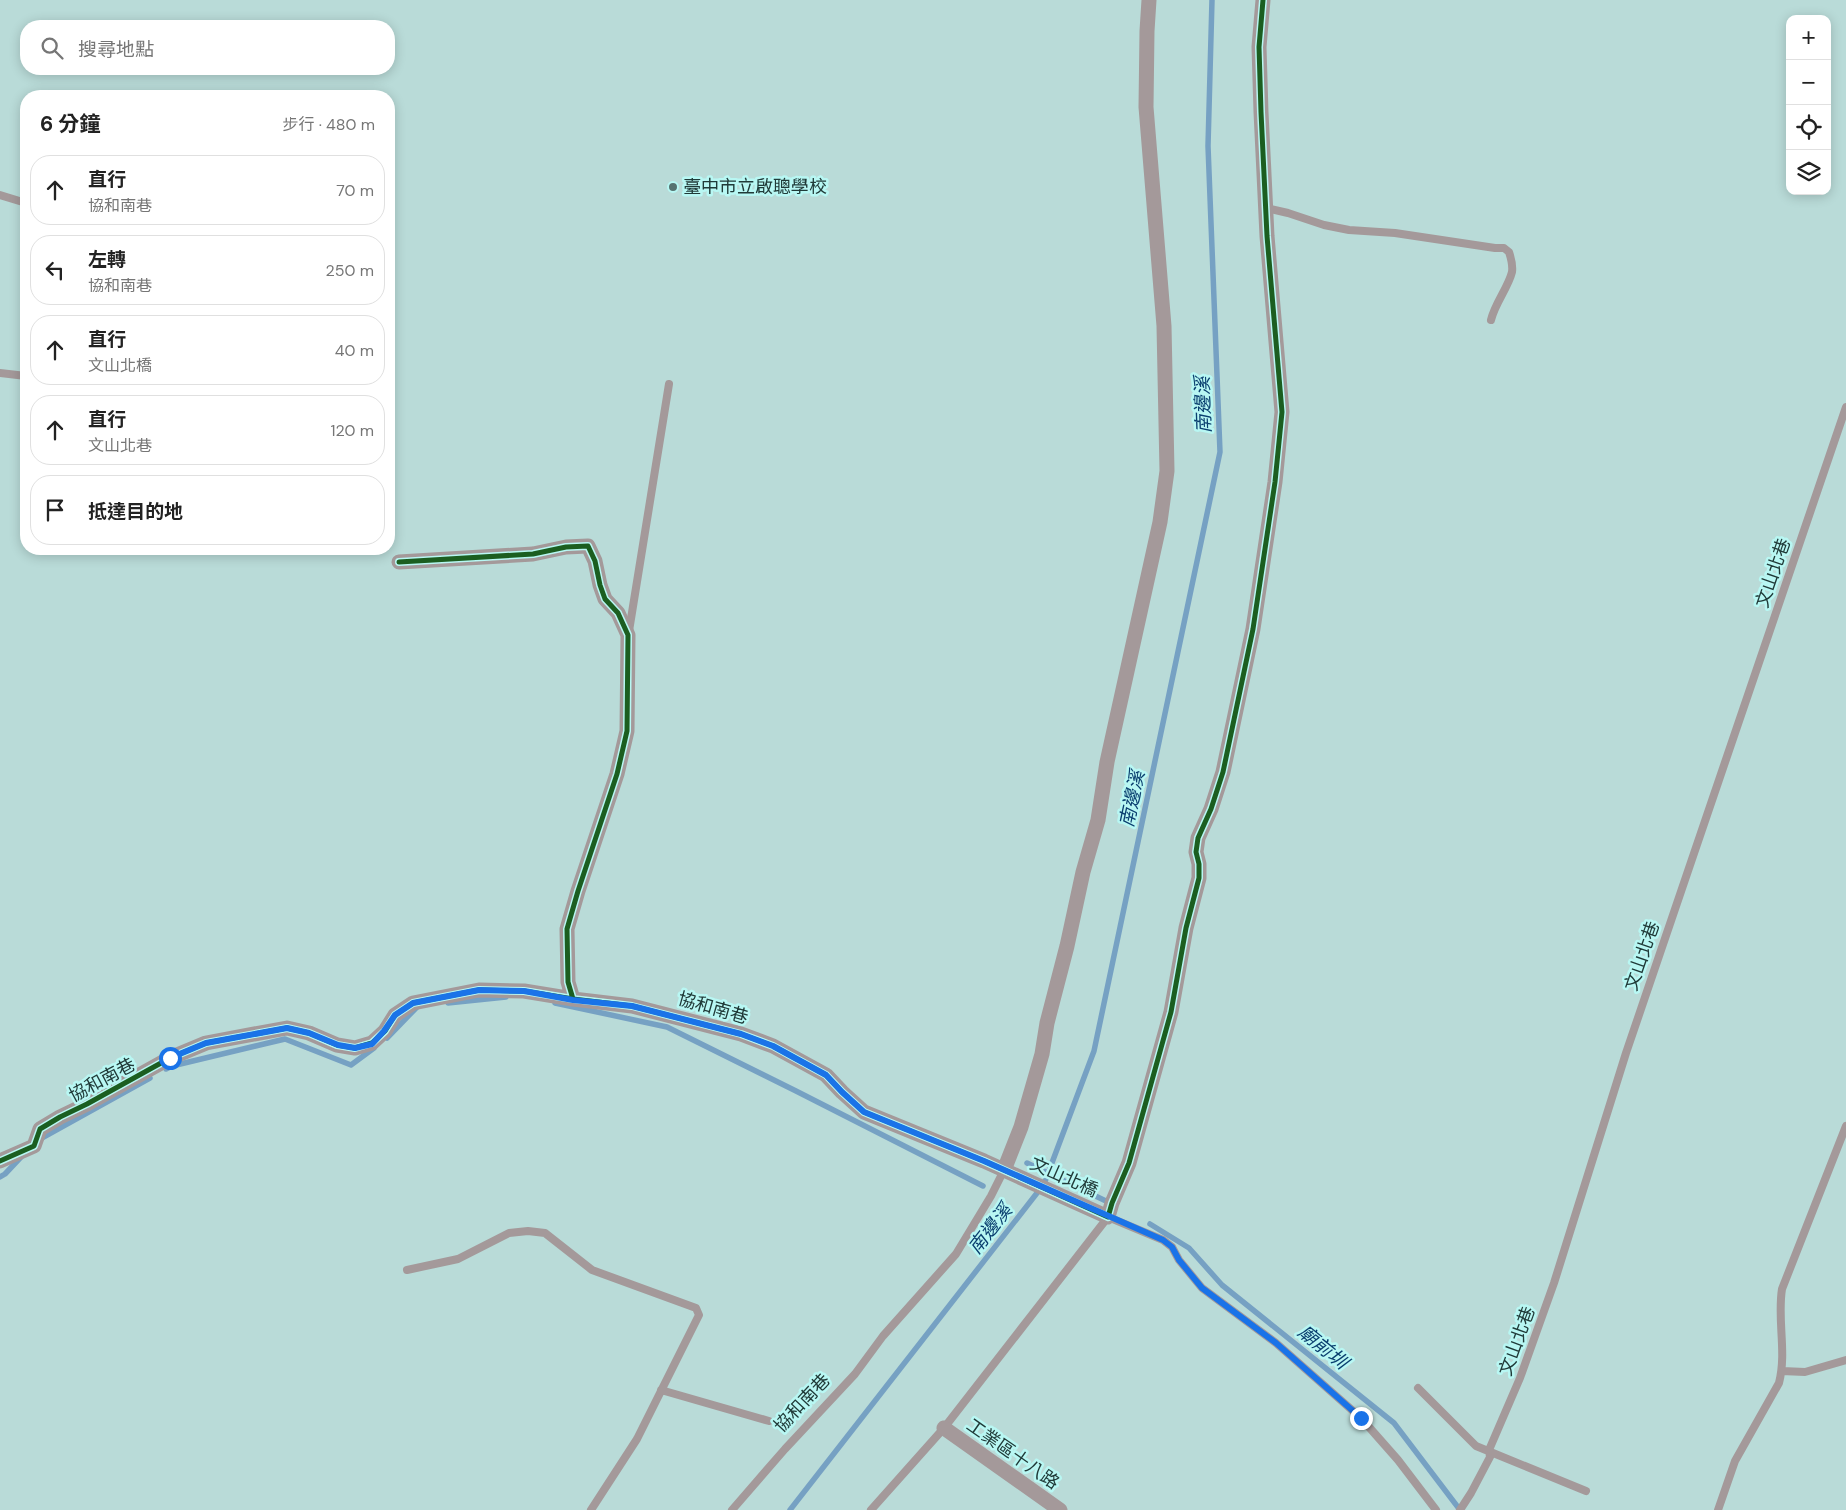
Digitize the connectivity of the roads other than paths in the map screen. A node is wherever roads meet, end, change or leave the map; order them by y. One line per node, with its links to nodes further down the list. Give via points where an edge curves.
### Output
1 (1149, 0): 16 (street, via 1146,106 1164,326 1166,480 1160,522 1107,762 1098,820 1042,1054 1022,1127)
2 (1264, 0): 5 (street, via 1259,47)
3 (0, 194): 4 (lane)
4 (20, 201)
5 (1266, 208): 6 (lane, via 1349,230 1504,248 1510,252 1512,272); 17 (street, via 1282,412 1265,554 1253,628 1222,772 1198,838 1199,878 1171,1012 1129,1162)
6 (1491, 320)
7 (0, 373): 8 (lane)
8 (20, 375)
9 (669, 384): 12 (lane)
10 (1846, 407): 25 (lane, 文山北巷, via 1629,1044 1554,1283 1520,1378)
11 (399, 562): 12 (street, via 533,554 588,546 605,599 618,613)
12 (628, 635): 13 (street, via 627,731 617,774 568,929 568,982)
13 (573, 1000): 15 (street, 協和南巷, via 524,991 479,990 413,1003 395,1015 372,1044 355,1048 287,1028 206,1043 170,1058 60,1117 40,1130 34,1146); 16 (street, 協和南巷, via 632,1006 741,1034 773,1046 826,1075 864,1112)
14 (1846, 1126): 20 (lane, via 1782,1289)
15 (0, 1161)
16 (1004, 1170): 17 (street, 文山北橋); 28 (lane, 協和南巷, via 956,1254 883,1336 855,1374)
17 (1108, 1217): 24 (lane); 31 (lane, via 1163,1240 1172,1247 1202,1288 1276,1343 1361,1418)
18 (407, 1270): 22 (lane, via 458,1259 509,1233 545,1233 592,1270 696,1308 698,1315)
19 (1846, 1360): 20 (lane, via 1806,1372)
20 (1782, 1371): 33 (lane, via 1779,1383 1735,1461)
21 (1418, 1388): 25 (lane, via 1476,1446)
22 (661, 1390): 23 (lane); 27 (lane, via 636,1439)
23 (769, 1421)
24 (944, 1428): 29 (lane); 30 (street, 工業區十八路)
25 (1488, 1450): 26 (lane); 32 (lane, 文山北巷, via 1490,1457)
26 (1586, 1491)
27 (591, 1510)
28 (732, 1510)
29 (871, 1510)
30 (1060, 1510)
31 (1436, 1510)
32 (1460, 1510)
33 (1718, 1510)

